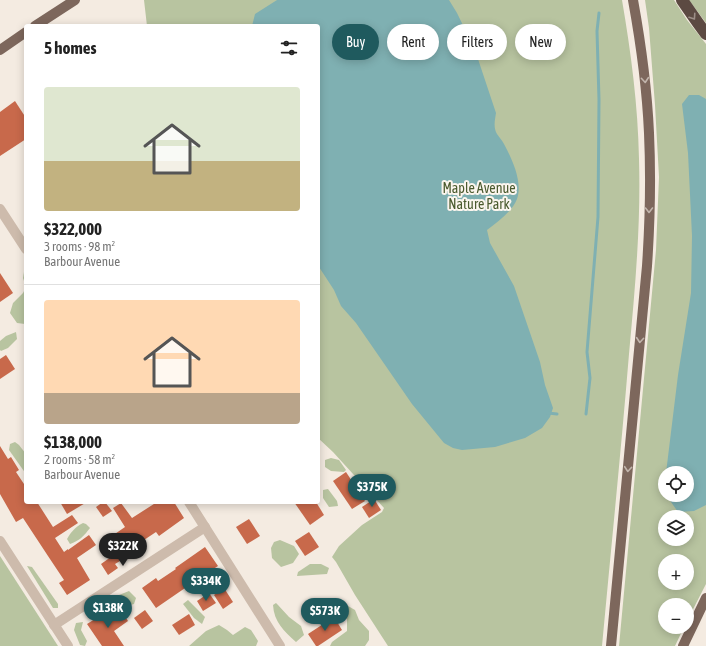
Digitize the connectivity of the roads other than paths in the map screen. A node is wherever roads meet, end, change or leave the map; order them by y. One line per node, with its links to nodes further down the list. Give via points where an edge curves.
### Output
1 (75, 0): 4 (main road)
2 (634, 0): 17 (main road, one-way to 17, via 643,62 648,125 649,230 647,274)
3 (682, 0): 6 (highway, one-way to 6)
4 (38, 24)
5 (24, 33): 7 (main road)
6 (706, 34)
7 (0, 50)
8 (0, 209): 9 (street)
9 (24, 247)
10 (190, 504): 11 (street)
11 (205, 527): 14 (street); 16 (street)
12 (0, 542): 14 (street)
13 (706, 598): 18 (main road)
14 (54, 625): 15 (street)
15 (68, 646)
16 (280, 646)
17 (611, 646)
18 (683, 646)

